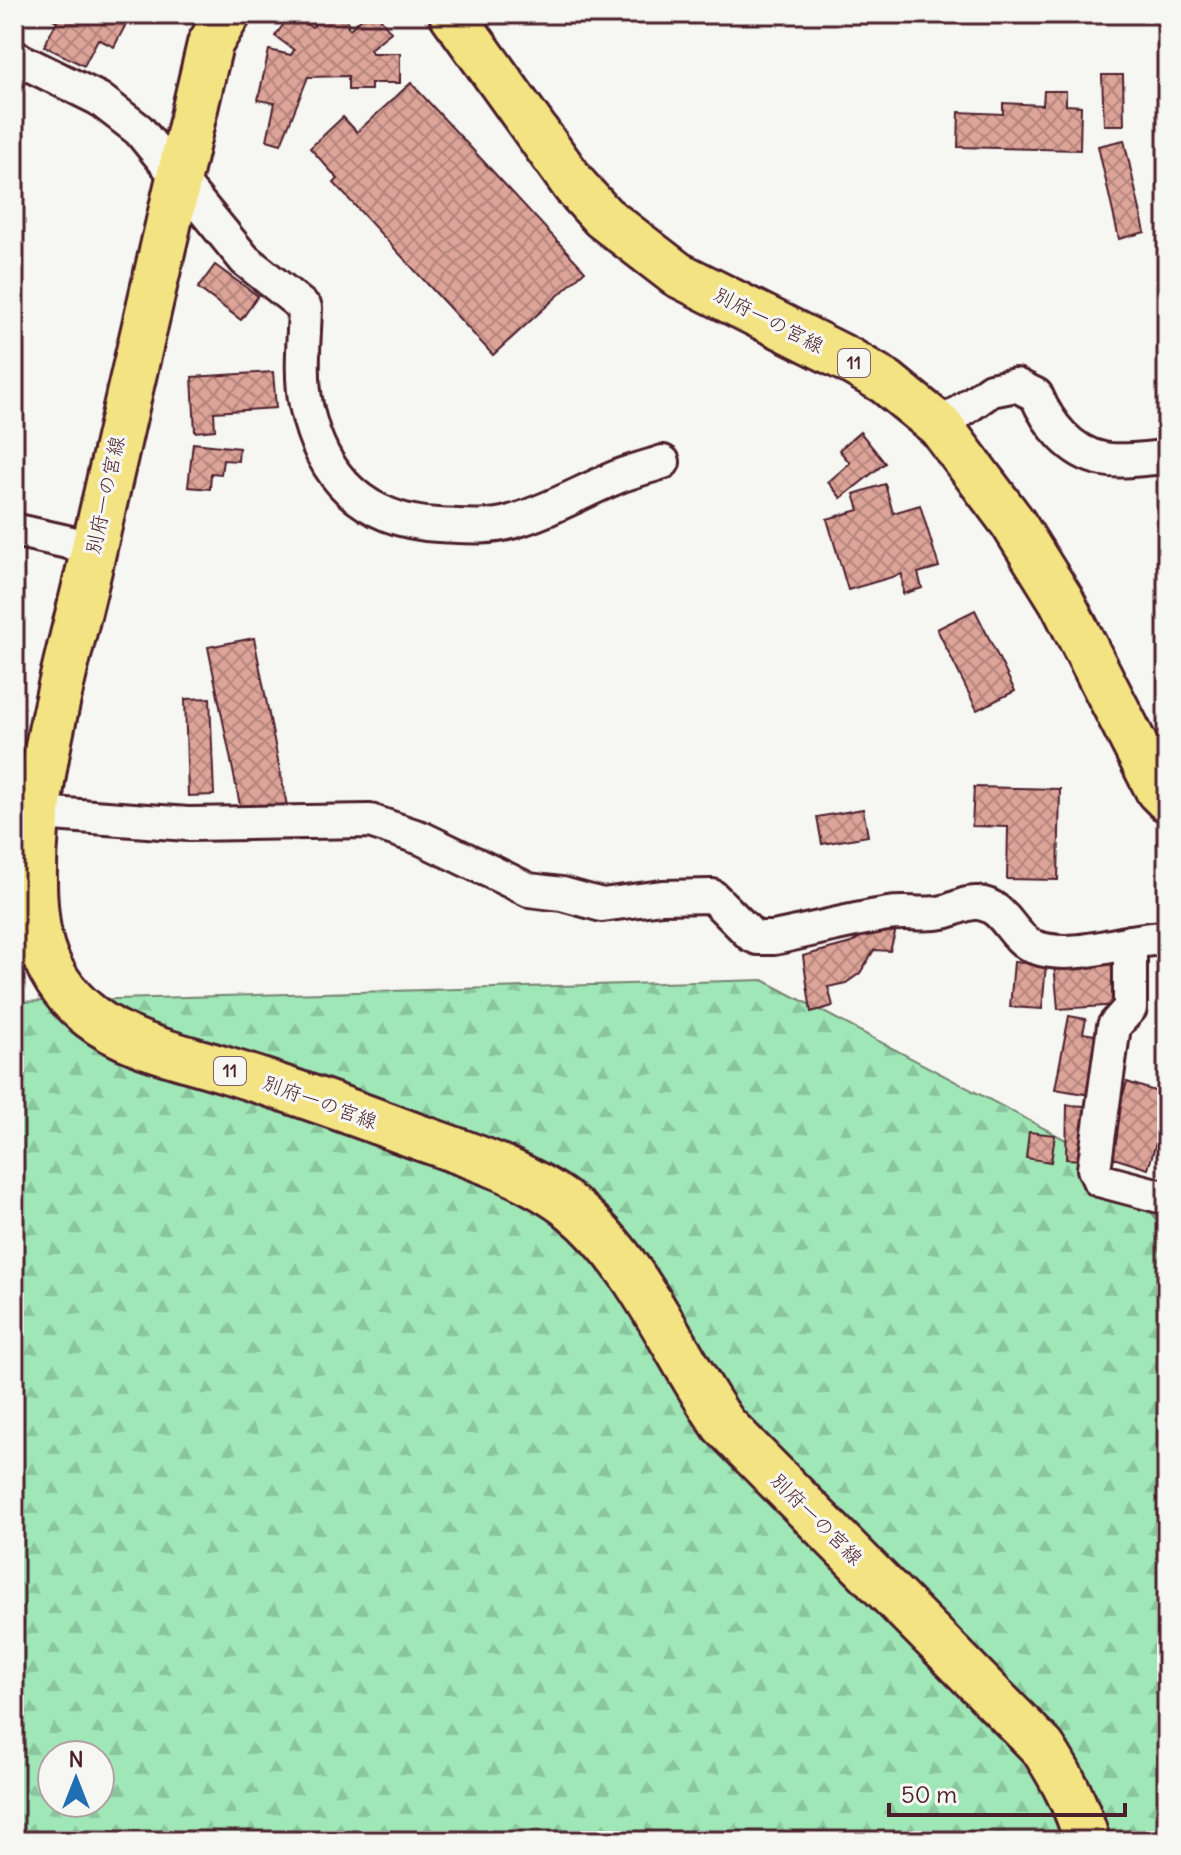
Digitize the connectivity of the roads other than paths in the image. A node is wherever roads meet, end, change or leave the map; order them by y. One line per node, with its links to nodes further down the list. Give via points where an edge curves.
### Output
1 (228, 14): 4 (main road, 別府一の宮線 / 11, via 210,44)
2 (452, 14): 5 (main road, 別府一の宮線 / 11, via 603,217 677,274 850,361 886,382)
3 (14, 57): 4 (street, via 99,99 139,130)
4 (178, 178): 7 (street, via 245,260 305,308 304,381 313,429 334,472 352,495 377,512 427,524 508,523); 9 (main road, 別府一の宮線 / 11)
5 (940, 426): 6 (street, via 991,390 1016,385 1036,395 1045,416 1069,444 1102,459); 10 (main road, 別府一の宮線 / 11, via 1013,523 1061,600)
6 (1167, 457)
7 (663, 462)
8 (14, 530): 9 (street)
9 (94, 548): 11 (main road, 別府一の宮線 / 11)
10 (1167, 799)
11 (39, 813): 13 (street, via 188,824 370,821 421,838 529,890 602,905 712,896 758,938 891,913 942,913 978,903 989,905 1036,948 1085,950); 15 (main road, 別府一の宮線 / 11, via 39,934 53,973 77,1005 134,1041 278,1085 461,1152 570,1206 634,1278 724,1425 1043,1748 1066,1784)
12 (1167, 938): 13 (street)
13 (1130, 942): 14 (street, via 1130,1008 1114,1026 1094,1169 1099,1180)
14 (1167, 1198)
15 (1087, 1841)

